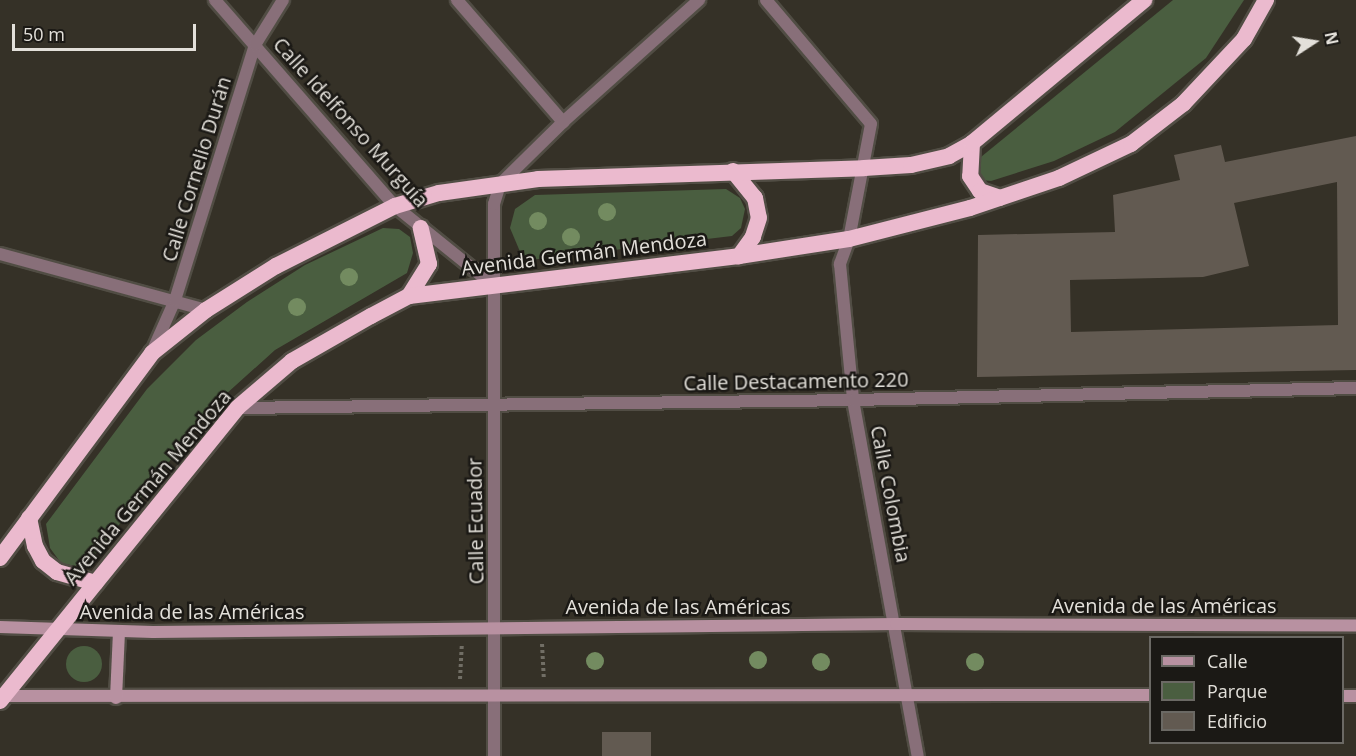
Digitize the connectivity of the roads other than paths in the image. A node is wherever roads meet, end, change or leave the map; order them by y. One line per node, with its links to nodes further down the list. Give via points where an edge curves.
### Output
1 (215, 0): 8 (street, Calle Idelfonso Murguía)
2 (283, 0): 8 (street, Calle Cornelio Durán)
3 (457, 0): 9 (street)
4 (699, 0): 9 (street)
5 (766, 0): 11 (street, Calle Colombia, via 871,124)
6 (1144, 0): 10 (highway)
7 (1266, 0): 14 (highway, Avenida Germán Mendoza, via 1244,39 1216,71 1183,104 1131,144 1059,178)
8 (255, 45): 15 (street, Calle Idelfonso Murguía); 22 (street, Calle Cornelio Durán)
9 (563, 122): 13 (street)
10 (972, 143): 11 (highway, via 949,156 911,165); 14 (highway, via 970,176 980,191)
11 (864, 168): 12 (highway); 17 (street, Calle Colombia)
12 (733, 171): 13 (highway); 19 (highway, via 755,198 759,218 753,237)
13 (500, 184): 15 (highway, via 440,193); 20 (street, Calle Ecuador, via 494,204)
14 (1000, 198): 17 (highway, Avenida Germán Mendoza)
15 (395, 206): 16 (street, Calle Idelfonso Murguía); 23 (highway, via 276,266)
16 (421, 228): 20 (street, Calle Idelfonso Murguía); 21 (highway, via 429,264)
17 (849, 239): 19 (highway, Avenida Germán Mendoza); 26 (street, Calle Colombia, via 840,264)
18 (0, 254): 22 (street)
19 (739, 256): 20 (highway, Avenida Germán Mendoza)
20 (493, 285): 21 (highway, Avenida Germán Mendoza); 27 (street, Calle Ecuador)
21 (409, 296): 28 (highway, Avenida Germán Mendoza, via 292,361)
22 (175, 300): 23 (street); 24 (street, Calle Cornelio Durán)
23 (206, 310): 24 (highway)
24 (152, 353): 29 (highway)
25 (1356, 388): 26 (street, Calle Destacamento 220)
26 (853, 400): 27 (street, Calle Destacamento 220); 32 (street, Calle Colombia)
27 (493, 405): 28 (street, Calle Destacamento 220); 33 (street, Calle Ecuador)
28 (237, 408): 31 (highway, Avenida Germán Mendoza)
29 (29, 518): 30 (highway); 31 (highway, via 43,561 57,572)
30 (0, 558)
31 (95, 583): 36 (highway, Avenida Germán Mendoza)
32 (896, 624): 33 (main road, Avenida de las Américas); 34 (main road, Avenida de las Américas); 38 (street, Calle Colombia)
33 (496, 626): 37 (main road, Avenida de las Américas); 40 (street, Calle Ecuador)
34 (1356, 626)
35 (0, 627): 36 (main road, Avenida de las Américas)
36 (54, 631): 37 (main road, Avenida de las Américas); 42 (highway, Avenida Germán Mendoza)
37 (119, 632): 41 (main road)
38 (908, 694): 39 (main road); 40 (main road); 44 (street, Calle Colombia)
39 (1149, 695)
40 (493, 696): 41 (main road); 43 (street, Calle Ecuador)
41 (116, 698): 42 (main road)
42 (2, 699)
43 (494, 756)
44 (918, 756)

